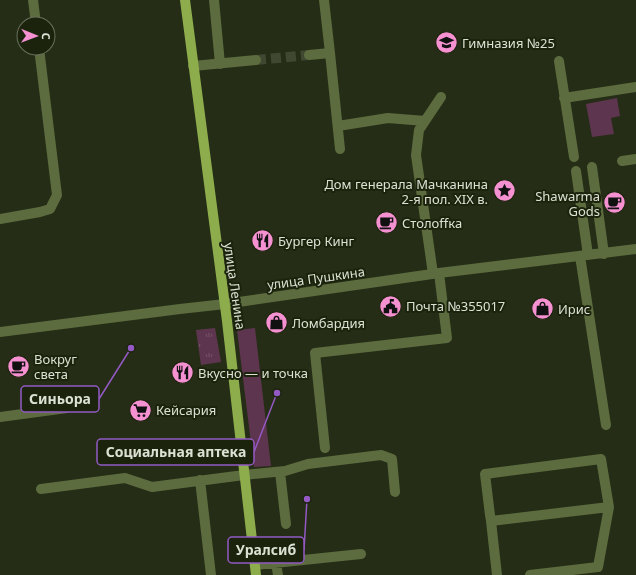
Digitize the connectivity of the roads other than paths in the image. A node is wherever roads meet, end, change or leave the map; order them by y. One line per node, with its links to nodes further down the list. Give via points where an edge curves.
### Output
1 (33, 0): 5 (street)
2 (185, 0): 12 (main road, улица Ленина)
3 (214, 0): 11 (street)
4 (324, 0): 6 (street)
5 (35, 16)
6 (330, 53): 7 (street); 17 (street)
7 (309, 55)
8 (40, 56): 24 (street, via 57,195 50,208)
9 (256, 60): 11 (street)
10 (559, 61): 15 (street)
11 (220, 64): 12 (street)
12 (193, 66): 29 (main road, улица Ленина)
13 (636, 87): 15 (street)
14 (441, 97): 16 (street)
15 (564, 98): 19 (street)
16 (425, 121): 17 (street, via 388,118); 28 (street, via 419,130 416,155)
17 (338, 126): 18 (street)
18 (340, 149)
19 (574, 157)
20 (636, 159): 21 (street)
21 (622, 161)
22 (592, 167): 26 (street)
23 (576, 171): 27 (street)
24 (0, 219)
25 (636, 249): 26 (street, улица Пушкина)
26 (604, 254): 27 (street, улица Пушкина)
27 (584, 256): 28 (street, улица Пушкина); 33 (street)
28 (436, 274): 29 (street, улица Пушкина); 34 (street, via 447,338 315,353)
29 (225, 304): 30 (street, улица Пушкина); 36 (main road, улица Ленина)
30 (0, 332)
31 (67, 408): 32 (street)
32 (0, 417)
33 (606, 425)
34 (325, 448)
35 (280, 472): 36 (street); 39 (street, via 308,464 380,455 392,459); 42 (street)
36 (244, 475): 37 (street); 45 (main road, улица Ленина)
37 (200, 480): 38 (street, via 152,487 125,478); 46 (street)
38 (42, 489)
39 (395, 492)
40 (609, 507): 41 (street); 41 (street, via 601,459 485,474); 49 (street, via 598,567)
41 (491, 521): 48 (street)
42 (286, 524)
43 (361, 554): 44 (street)
44 (276, 563): 45 (street); 47 (street)
45 (255, 570)
46 (211, 575)
47 (278, 575)
48 (497, 575)
49 (530, 575)

